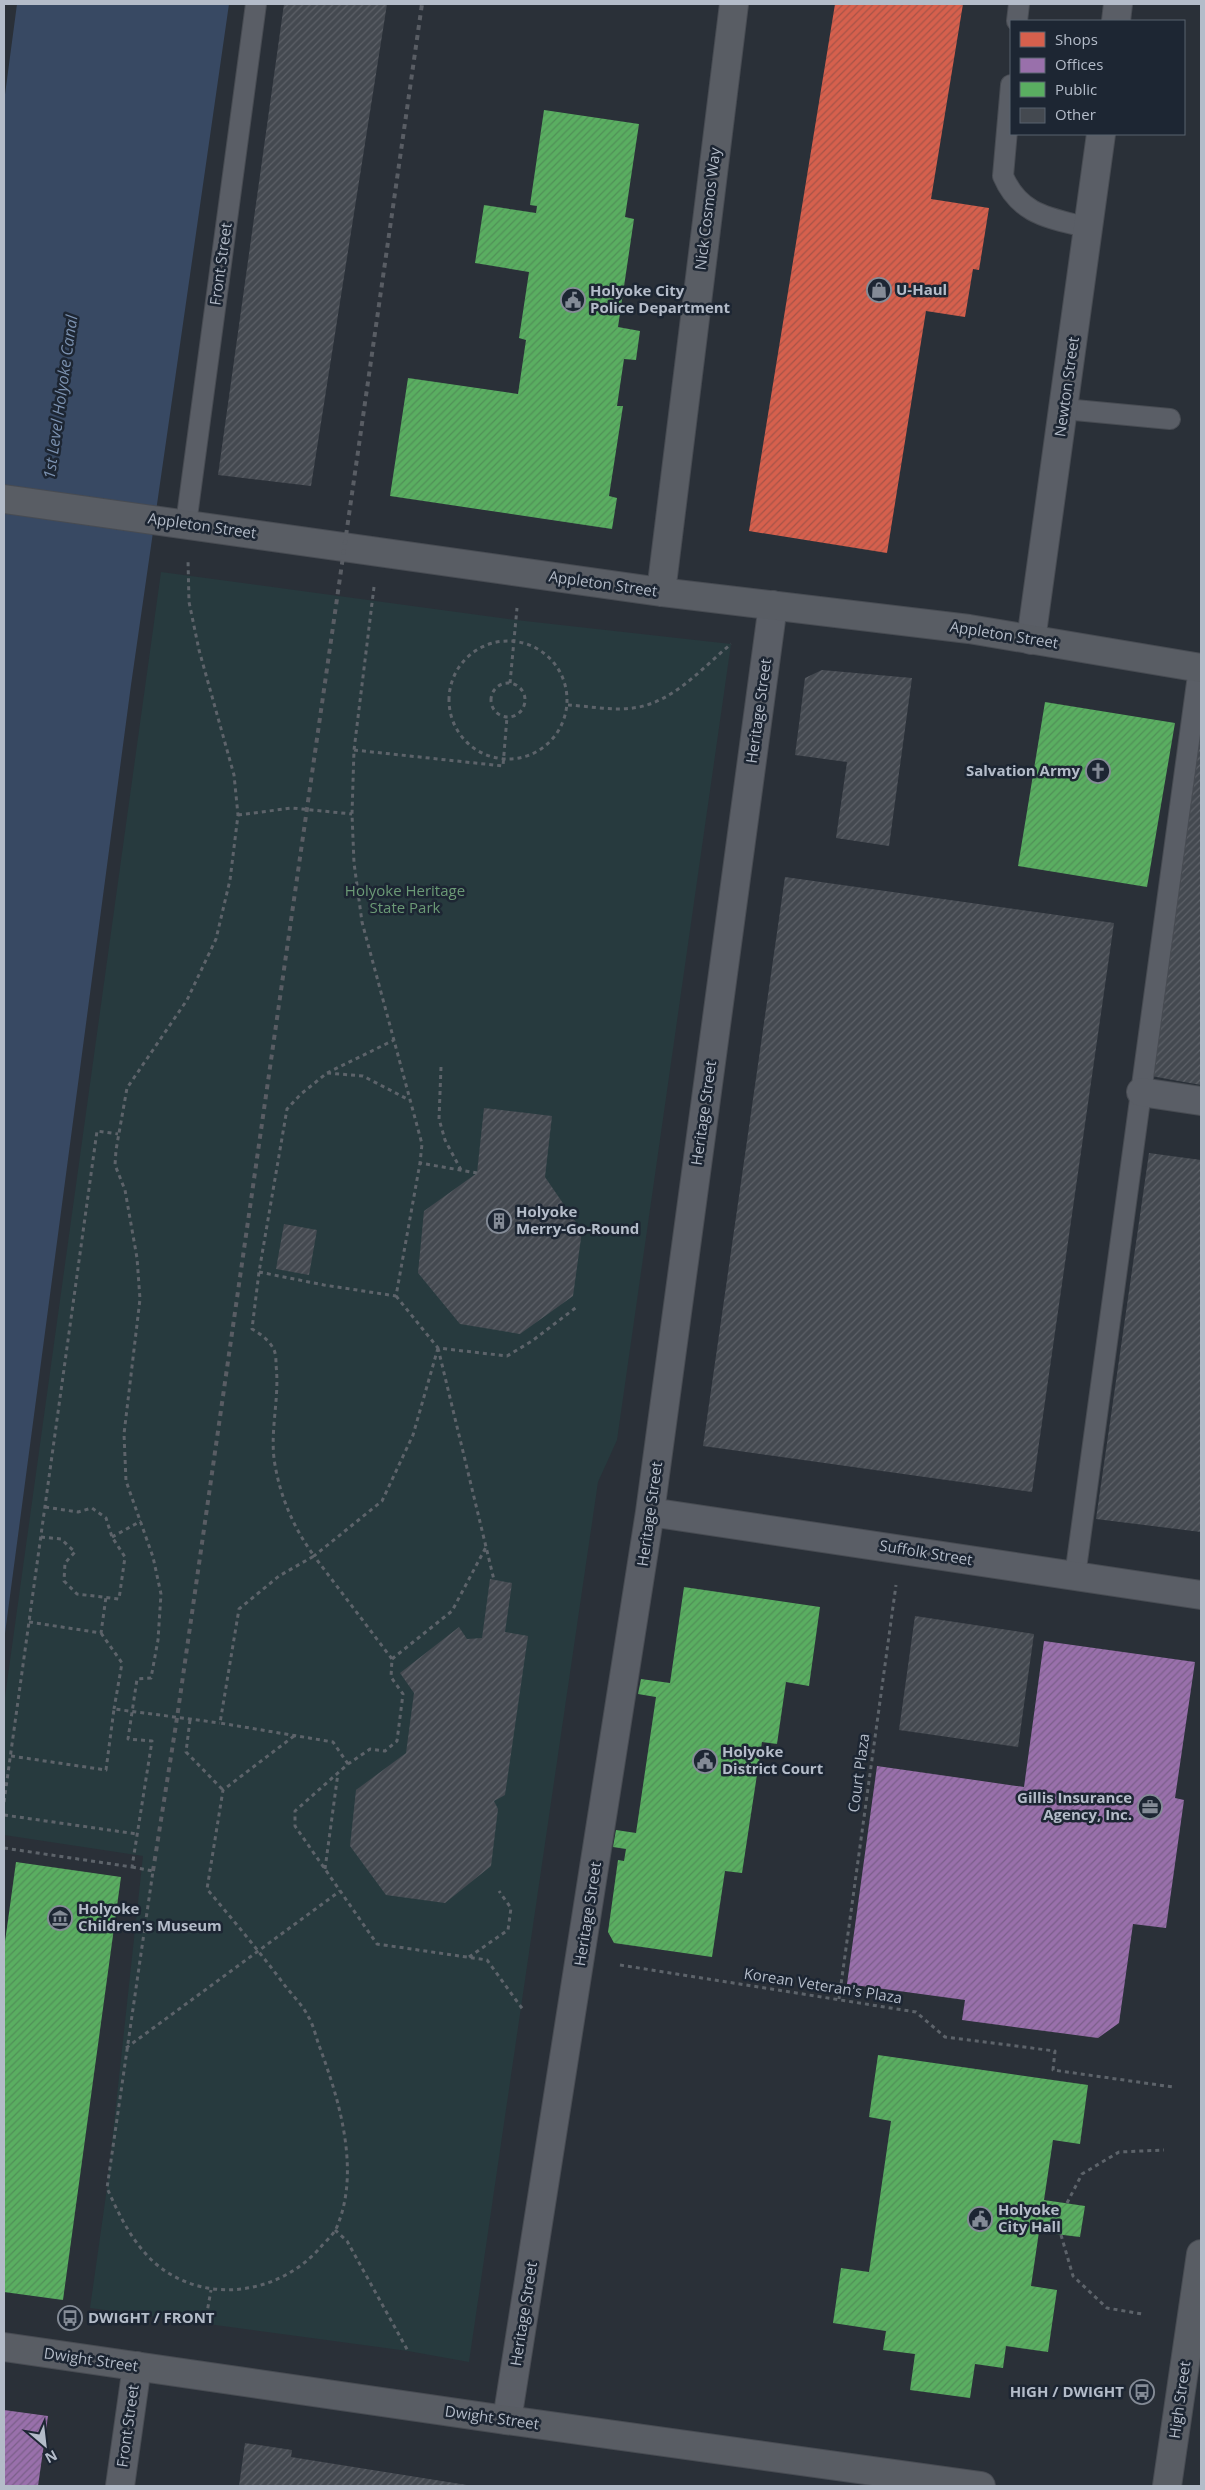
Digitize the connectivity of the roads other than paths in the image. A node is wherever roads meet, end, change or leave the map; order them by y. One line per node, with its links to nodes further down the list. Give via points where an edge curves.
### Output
1 (256, 4): 13 (lane, Front Street)
2 (734, 4): 14 (street, Nick Cosmos Way)
3 (1019, 4): 5 (lane)
4 (1118, 4): 6 (street)
5 (1017, 20)
6 (1116, 20)
7 (1010, 96): 9 (lane, via 1003,176 1008,187 1034,213)
8 (1101, 135): 9 (street, Newton Street)
9 (1089, 228): 10 (street, Newton Street)
10 (1064, 409): 11 (lane); 16 (street, Newton Street)
11 (1170, 419)
12 (4, 499): 13 (street, Appleton Street)
13 (176, 522): 14 (street, Appleton Street)
14 (661, 592): 15 (street, Appleton Street)
15 (773, 605): 16 (street, Appleton Street, via 969,629); 20 (street, Heritage Street)
16 (1031, 640): 17 (street, Appleton Street)
17 (1200, 668): 18 (lane)
18 (1141, 1092): 19 (street); 21 (lane)
19 (1201, 1101)
20 (650, 1512): 21 (street, Suffolk Street); 26 (street, Heritage Street)
21 (1075, 1576): 22 (street, Suffolk Street)
22 (1201, 1595)
23 (1201, 2254): 29 (street, High Street)
24 (4, 2347): 25 (street, Dwight Street)
25 (137, 2366): 26 (street, Dwight Street); 28 (street, Front Street)
26 (507, 2420): 27 (street, Dwight Street)
27 (964, 2485)
28 (120, 2486)
29 (1167, 2486)

